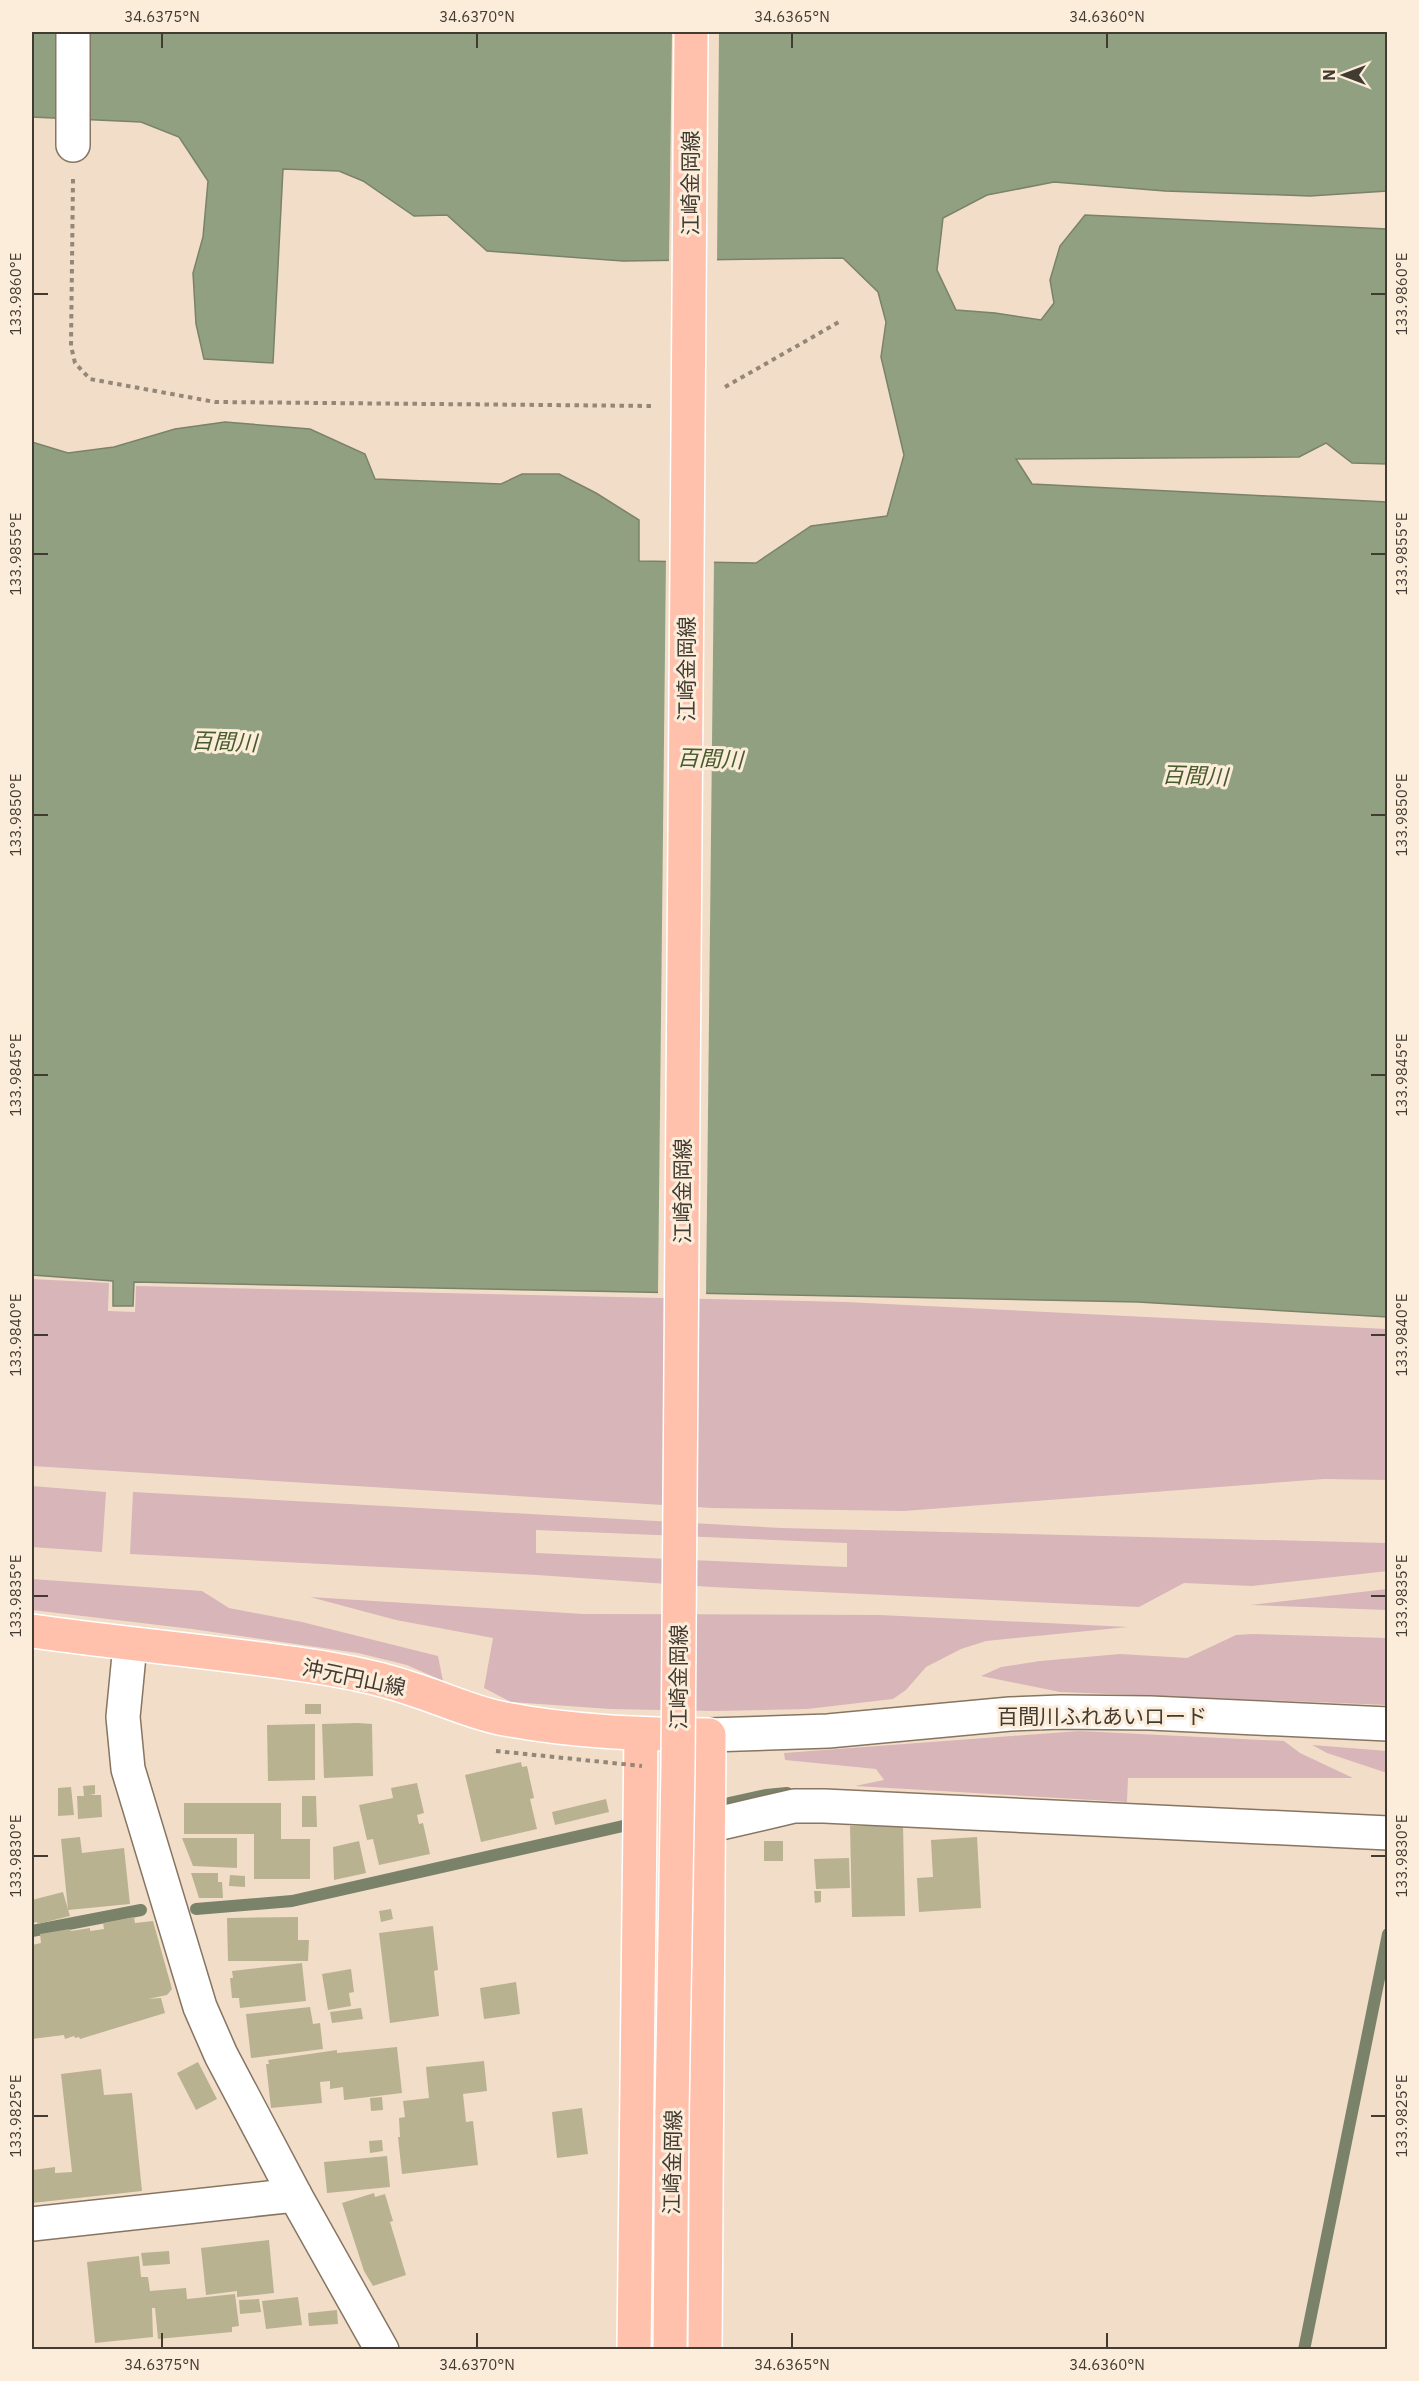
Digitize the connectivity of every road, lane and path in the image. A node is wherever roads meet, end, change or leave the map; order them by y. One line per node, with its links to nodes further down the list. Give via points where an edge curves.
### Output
1 (73, 32): 3 (street)
2 (691, 32): 20 (main road, 江崎金岡線, bridge)
3 (73, 145): 6 (path, via 71,346 75,363 90,379 215,402)
4 (839, 322): 5 (path)
5 (722, 389)
6 (656, 406)
7 (32, 1631): 8 (main road, 沖元円山線)
8 (130, 1645): 10 (main road, 沖元円山線, via 330,1669 383,1679 458,1708 501,1719); 16 (street, via 123,1717 128,1769 200,2007)
9 (1388, 1724): 11 (street, 百間川ふれあいロード, via 1061,1712 828,1731)
10 (641, 1734): 11 (main road, 沖元円山線); 19 (main road)
11 (709, 1735): 14 (main road)
12 (496, 1751): 13 (path, bridge)
13 (653, 1767)
14 (708, 1826): 15 (street, via 794,1806 824,1806); 21 (main road)
15 (1388, 1833)
16 (295, 2195): 17 (street); 18 (street)
17 (32, 2223)
18 (382, 2349)
19 (634, 2349)
20 (670, 2349)
21 (705, 2349)

